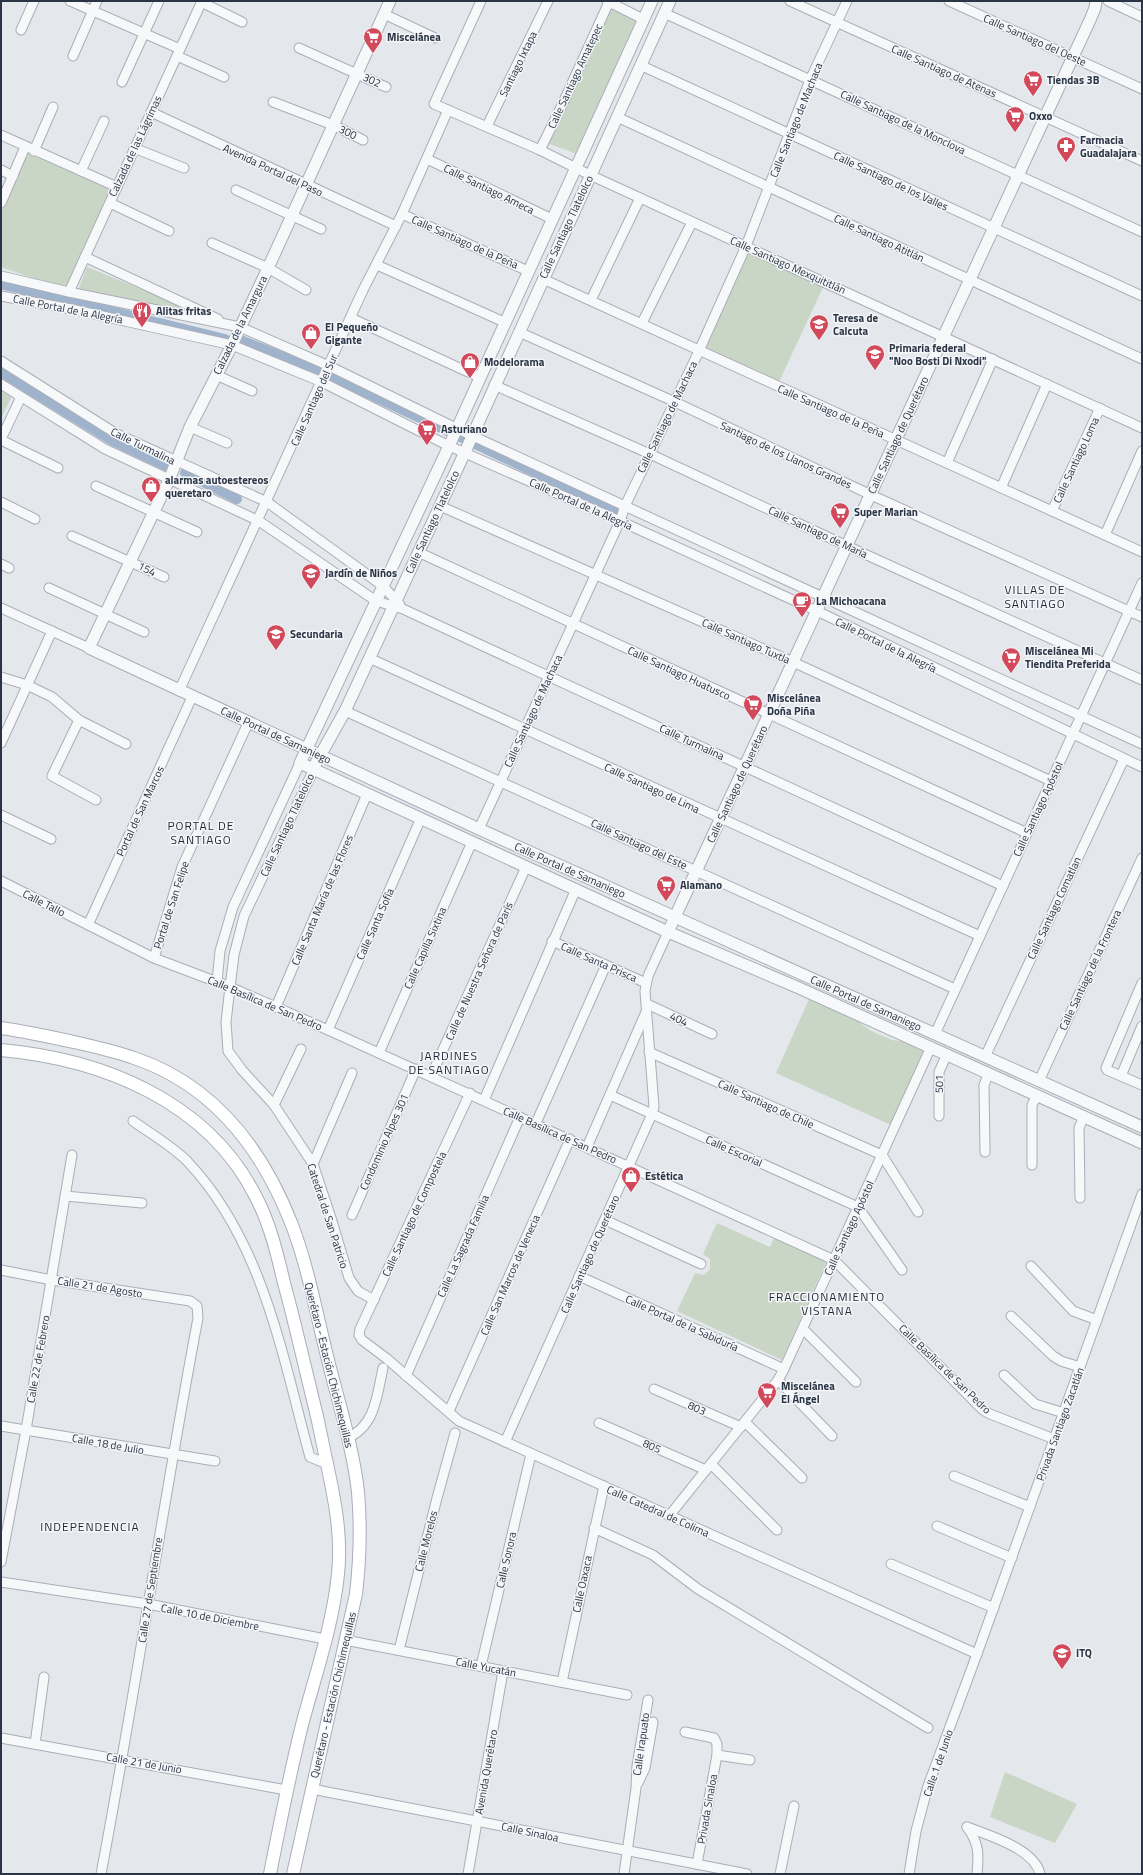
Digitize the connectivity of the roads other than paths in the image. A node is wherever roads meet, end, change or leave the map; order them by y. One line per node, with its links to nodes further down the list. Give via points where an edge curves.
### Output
1 (34, 1): 24 (street)
2 (70, 1): 17 (street)
3 (97, 1): 17 (street)
4 (159, 1): 25 (street)
5 (390, 1): 19 (street, Calzada de la Amargura)
6 (481, 1): 40 (street, Calle Santiago Mexquititlán, via 434,104)
7 (548, 1): 46 (street, Santiago Ixtapa)
8 (652, 1): 21 (street, Calle Santiago Tlatelolco)
9 (670, 1): 18 (street, Calle Santiago Tlatelolco)
10 (790, 1): 23 (street, Calle Santiago de Atenas)
11 (847, 1): 23 (street, Calle Santiago de Machaca)
12 (949, 1): 30 (street, Calle Santiago del Oeste)
13 (1108, 1): 20 (street)
14 (201, 2): 22 (street); 28 (street, Calzada de las Lágrimas)
15 (608, 2): 21 (street); 52 (street, Calle Santiago Amatepec)
16 (1098, 3): 30 (street, Calle Santiago de Querétaro)
17 (93, 10): 25 (street); 29 (street)
18 (664, 13): 31 (street, Calle Santiago Tlatelolco); 34 (street, Calle Santiago de la Monclova)
19 (384, 14): 26 (street); 32 (street, Calzada de la Amargura)
20 (1142, 17)
21 (643, 19): 56 (street, Calle Santiago Tlatelolco)
22 (242, 22)
23 (837, 23): 34 (street, Calle Santiago de Machaca); 43 (street, Calle Santiago de Atenas)
24 (21, 30)
25 (145, 34): 28 (street); 35 (street)
26 (435, 38)
27 (299, 48): 32 (street, 302)
28 (178, 52): 33 (street); 41 (street, Calzada de las Lágrimas)
29 (73, 56)
30 (1073, 57): 37 (street, Calle Santiago del Oeste); 43 (street, Calle Santiago de Querétaro)
31 (640, 65): 42 (street, Calle Santiago Tlatelolco); 47 (street, Calle Santiago de los Valles)
32 (357, 73): 36 (street, 302); 45 (street, Calzada de la Amargura)
33 (224, 77)
34 (810, 80): 47 (street, Calle Santiago de Machaca); 61 (street, Calle Santiago de la Monclova)
35 (122, 82)
36 (386, 87)
37 (1142, 89)
38 (273, 102): 45 (street, 300)
39 (53, 107): 53 (street)
40 (448, 110): 46 (street, Calle Santiago Mexquititlán); 54 (street, Calle Santiago del Sur)
41 (151, 112): 51 (street, Calzada de las Lágrimas); 63 (street, Avenida Portal del Paso)
42 (617, 117): 60 (street, Calle Santiago Tlatelolco); 65 (street, Calle Santiago Atitlán)
43 (1045, 117): 55 (street, Calle Santiago de Atenas); 61 (street, Calle Santiago de Querétaro)
44 (104, 121): 59 (street)
45 (333, 125): 49 (street, 300); 63 (street, Calzada de la Amargura)
46 (487, 126): 52 (street, Calle Santiago Mexquititlán)
47 (790, 134): 65 (street, Calle Santiago de Machaca); 76 (street, Calle Santiago de los Valles)
48 (1, 135): 50 (street)
49 (364, 140)
50 (25, 147): 53 (street); 62 (street)
51 (134, 148): 57 (street); 64 (street, Calzada de las Lágrimas)
52 (540, 150): 56 (street, Calle Santiago Mexquititlán)
53 (34, 151): 59 (street)
54 (427, 159): 70 (street, Calle Santiago del Sur); 72 (street, Calle Santiago Ameca)
55 (1142, 161)
56 (576, 167): 60 (street, Calle Santiago Mexquititlán); 72 (street, Calle Santiago Tlatelolco)
57 (184, 168)
58 (1, 170): 62 (street)
59 (81, 171): 64 (street)
60 (590, 175): 67 (street, Calle Santiago Mexquititlán); 86 (street, Calle Santiago Tlatelolco)
61 (1018, 175): 76 (street, Calle Santiago de Querétaro); 78 (street, Calle Santiago de la Monclova)
62 (13, 176): 68 (street)
63 (306, 186): 71 (street, Calzada de la Amargura); 74 (street, Avenida Portal del Paso)
64 (116, 187): 69 (street, Calzada de las Lágrimas)
65 (769, 188): 80 (street, Calle Santiago de Machaca); 87 (street, Calle Santiago Atitlán)
66 (236, 190): 71 (street)
67 (640, 198): 73 (street, Calle Santiago Mexquititlán); 92 (street)
68 (1, 203)
69 (110, 203): 77 (street); 81 (street, Calzada de las Lágrimas)
70 (402, 214): 74 (street, Calle Santiago del Sur); 84 (street, Calle Santiago de la Peña)
71 (292, 216): 75 (street); 83 (street, Calzada de la Amargura)
72 (552, 220): 84 (street, Calle Santiago Tlatelolco)
73 (692, 222): 80 (street, Calle Santiago Mexquititlán); 95 (street)
74 (396, 226): 82 (street, Calle Santiago del Sur)
75 (321, 228)
76 (993, 229): 87 (street, Calle Santiago de Querétaro); 91 (street, Calle Santiago de los Valles)
77 (169, 231)
78 (1142, 232)
79 (212, 243): 83 (street)
80 (746, 246): 98 (street, Calle Santiago Mexquititlán); 100 (street, Calle Santiago de Machaca)
81 (85, 257): 89 (street, Calzada de las Lágrimas); 96 (street, Calzada de la Amargura)
82 (377, 265): 93 (street, Calle Santiago del Sur); 94 (street)
83 (268, 268): 88 (street); 96 (street, Calzada de la Amargura)
84 (528, 271): 94 (street, Calle Santiago Tlatelolco)
85 (1, 276): 89 (street, Calle Portal de la Alegría)
86 (543, 279): 92 (street, Calle Santiago de la Peña); 97 (street, Calle Santiago Tlatelolco)
87 (970, 280): 98 (street, Calle Santiago de Querétaro); 102 (street, Calle Santiago Atitlán)
88 (306, 290)
89 (69, 292): 96 (street, Calle Portal de la Alegría)
90 (1, 296): 99 (street, Calle Portal de la Alegría)
91 (1142, 296)
92 (591, 300): 95 (street, Calle Santiago de la Peña)
93 (351, 318): 104 (street, Calle Santiago del Sur); 106 (street)
94 (504, 322): 106 (street, Calle Santiago Tlatelolco)
95 (642, 323): 100 (street, Calle Santiago de la Peña)
96 (236, 326): 99 (street, Calzada de la Amargura); 104 (street, Calle Portal de la Alegría)
97 (519, 332): 110 (street, Calle Santiago Tlatelolco); 113 (street, Santiago de los Llanos Grandes)
98 (944, 336): 101 (street, Calle Santiago Mexquititlán); 120 (street, Calle Santiago de Querétaro)
99 (232, 345): 105 (street, Calzada de la Amargura); 107 (street, Calle Portal de la Alegría)
100 (699, 351): 113 (street, Calle Santiago de Machaca); 120 (street, Calle Santiago de la Peña)
101 (993, 359): 109 (street, Calle Santiago Mexquititlán); 127 (street)
102 (1142, 359)
103 (1, 362): 126 (street, Calle Turmalina, via 115,433)
104 (329, 366): 107 (street, Calle Santiago del Sur); 116 (street, Calle Portal de la Alegría)
105 (216, 375): 111 (street); 115 (street, Calzada de la Amargura)
106 (479, 377): 116 (street, Calle Santiago Tlatelolco)
107 (322, 382): 122 (street, Calle Portal de la Alegría); 134 (street, Calle Santiago del Sur)
108 (1, 384): 112 (street, Calle Turmalina)
109 (1047, 384): 114 (street, Calle Santiago Mexquititlán); 131 (street)
110 (494, 385): 118 (street, Calle Santiago Tlatelolco); 125 (street, Calle Santiago de María)
111 (252, 391)
112 (21, 397): 119 (street); 129 (street, Calle Turmalina, via 105,449)
113 (675, 402): 125 (street, Calle Santiago de Machaca); 132 (street, Santiago de los Llanos Grandes)
114 (1100, 408): 117 (street, Calle Santiago Mexquititlán); 137 (street, Calle Santiago Loma)
115 (190, 427): 121 (street); 126 (street, Calzada de la Amargura)
116 (456, 428): 118 (street, Calle Portal de la Alegría); 122 (street, Calle Santiago Tlatelolco)
117 (1142, 428)
118 (472, 435): 124 (street, Calle Santiago Tlatelolco); 136 (street, Calle Portal de la Alegría)
119 (1, 437): 128 (street)
120 (896, 440): 127 (street, Calle Santiago de la Peña); 132 (street, Calle Santiago de Querétaro)
121 (227, 443)
122 (448, 446): 124 (street, Calle Portal de la Alegría); 152 (street, Calle Santiago Tlatelolco)
123 (1142, 451): 143 (street)
124 (465, 452): 135 (street, Calle Santiago Tlatelolco); 141 (street, Calle Portal de la Alegría)
125 (650, 454): 136 (street, Calle Santiago de Machaca); 145 (street, Calle Santiago de María)
126 (176, 462): 129 (street, Calzada de la Amargura); 134 (street, Calle Turmalina)
127 (947, 463): 131 (street, Calle Santiago de la Peña)
128 (58, 468)
129 (169, 480): 138 (street, Calzada de la Amargura); 140 (street, Calle Turmalina)
130 (96, 486): 138 (street)
131 (1001, 488): 137 (street, Calle Santiago de la Peña)
132 (871, 495): 145 (street, Calle Santiago de Querétaro); 159 (street, Santiago de los Llanos Grandes)
133 (1, 502): 139 (street)
134 (267, 502): 140 (street, Calle Santiago del Sur); 152 (street, Calle Turmalina)
135 (440, 506): 146 (street, Calle Santiago Tlatelolco); 149 (street, Calle Santiago Tuxtla)
136 (625, 506): 141 (street, Calle Santiago de Machaca); 154 (street, Calle Portal de la Alegría)
137 (1052, 511): 143 (street, Calle Santiago de la Peña)
138 (153, 512): 142 (street); 148 (street, Calzada de la Amargura)
139 (34, 519)
140 (258, 521): 155 (street, Calle Turmalina); 173 (street, Calle Santiago del Sur)
141 (620, 521): 149 (street, Calle Santiago de Machaca); 158 (street, Calle Portal de la Alegría)
142 (197, 532)
143 (1105, 535): 147 (street, Calle Santiago de la Peña)
144 (72, 536): 148 (street, 154)
145 (847, 546): 154 (street, Calle Santiago de Querétaro); 168 (street, Calle Santiago de María)
146 (418, 552): 156 (street, Calle Santiago Tlatelolco); 162 (street, Calle Santiago Huatusco)
147 (1142, 552)
148 (131, 561): 150 (street, 154); 160 (street, Calzada de la Amargura)
149 (596, 575): 162 (street, Calle Santiago de Machaca); 167 (street, Calle Santiago Tuxtla)
150 (164, 577)
151 (1142, 583): 159 (street, Calle Santiago Apóstol)
152 (383, 586): 155 (street, Calle Santiago Tlatelolco); 156 (street, Calle Turmalina)
153 (48, 588): 160 (street)
154 (823, 597): 158 (street, Calle Santiago de Querétaro); 177 (street, Calle Portal de la Alegría)
155 (376, 602): 156 (street, Calle Turmalina); 185 (street, Calle Santiago Tlatelolco)
156 (397, 605): 166 (street, Calle Santiago Tlatelolco); 170 (street, Calle Turmalina)
157 (1, 608): 163 (street, Calle Portal de Samaniego)
158 (817, 611): 167 (street, Calle Santiago de Querétaro); 181 (street, Calle Portal de la Alegría)
159 (1129, 611): 161 (street, Santiago de los Llanos Grandes); 168 (street, Calle Santiago Apóstol)
160 (106, 614): 164 (street); 165 (street, Calzada de la Amargura)
161 (1142, 617)
162 (573, 624): 170 (street, Calle Santiago de Machaca); 176 (street, Calle Santiago Huatusco)
163 (52, 631): 165 (street, Calle Portal de Samaniego); 172 (street)
164 (144, 632)
165 (89, 648): 173 (street, Calle Portal de Samaniego)
166 (369, 658): 175 (street, Calle Santiago Tlatelolco); 180 (street, Calle Santiago de Lima)
167 (793, 662): 176 (street, Calle Santiago de Querétaro); 192 (street, Calle Santiago Tuxtla)
168 (1106, 663): 171 (street, Calle Santiago de María); 177 (street, Calle Santiago Apóstol)
169 (1, 677): 172 (street)
170 (549, 677): 180 (street, Calle Santiago de Machaca); 189 (street, Calle Turmalina)
171 (1142, 680)
172 (27, 685): 178 (street, via 52,696); 182 (street)
173 (179, 691): 174 (street, Calle Portal de Samaniego)
174 (192, 697): 179 (street, Calle Portal de Samaniego); 210 (street, Portal de San Marcos)
175 (345, 711): 186 (street, Calle Santiago Tlatelolco); 193 (street, Calle Santiago del Este)
176 (769, 714): 189 (street, Calle Santiago de Querétaro); 200 (street, Calle Santiago Huatusco)
177 (1081, 715): 181 (street, Calle Santiago Apóstol); 184 (street, Calle Portal de la Alegría)
178 (78, 720): 183 (street); 195 (street, via 52,776)
179 (249, 722): 185 (street, Calle Portal de Samaniego); 214 (street, Portal de San Felipe, via 182,867)
180 (524, 729): 193 (street, Calle Santiago de Machaca); 198 (street, Calle Santiago de Lima)
181 (1073, 735): 187 (street, Calle Portal de la Alegría); 192 (street, Calle Santiago Apóstol)
182 (1, 744)
183 (126, 744)
184 (1142, 744)
185 (306, 749): 186 (street, Calle Portal de Samaniego); 188 (street, Calle Santiago Tlatelolco)
186 (320, 756): 191 (street, Calle Santiago Tlatelolco); 199 (street, Calle Portal de Samaniego)
187 (1124, 759): 190 (street, Calle Portal de la Alegría); 234 (street, Calle Santiago Comatlan)
188 (300, 763): 191 (street, Calle Portal de Samaniego); 216 (street, Calle Santiago Tlatelolco, via 233,908 220,951)
189 (745, 766): 198 (street, Calle Santiago de Querétaro); 207 (street, Calle Turmalina)
190 (1142, 767)
191 (314, 769): 194 (street, Calle Portal de Samaniego); 219 (street, Calle Santiago Tlatelolco, via 244,916 234,955)
192 (1051, 780): 200 (street, Calle Santiago Apóstol)
193 (501, 781): 199 (street, Calle Santiago de Machaca); 205 (street, Calle Santiago del Este)
194 (367, 794): 197 (street, Calle Portal de Samaniego); 221 (street, Calle Santa María de las Flores)
195 (96, 800)
196 (1, 815): 201 (street)
197 (421, 818): 202 (street, Calle Portal de Samaniego); 225 (street, Calle Santa Sofía)
198 (720, 819): 205 (street, Calle Santiago de Querétaro); 212 (street, Calle Santiago de Lima)
199 (479, 829): 209 (street, Calle Portal de Samaniego)
200 (1027, 834): 207 (street, Calle Santiago Apóstol)
201 (51, 839)
202 (472, 842): 204 (street, Calle Portal de Samaniego); 232 (street, Calle Capilla Sixtina)
203 (1142, 858): 241 (street, Calle Santiago de la Frontera)
204 (526, 866): 208 (street, Calle Portal de Samaniego); 239 (street, Calle de Nuestra Señora de París)
205 (696, 871): 209 (street, Calle Santiago de Querétaro); 220 (street, Calle Santiago del Este)
206 (1, 881): 210 (street, Calle Tallo)
207 (1003, 886): 212 (street, Calle Santiago Apóstol)
208 (576, 889): 211 (street, Calle Portal de Samaniego); 213 (street)
209 (675, 917): 211 (street, Calle Santiago de Querétaro); 227 (street, Calle Portal de Samaniego)
210 (88, 925): 214 (street, Calle Basílica de San Pedro)
211 (668, 932): 217 (street, Calle Santiago de Querétaro); 228 (street, Calle Portal de Samaniego)
212 (980, 936): 220 (street, Calle Santiago Apóstol)
213 (552, 941): 215 (street, Calle Santa Prisca); 246 (street)
214 (154, 958): 216 (street, Calle Basílica de San Pedro)
215 (606, 965): 217 (street, Calle Santa Prisca); 253 (street)
216 (217, 982): 219 (street, Calle Basílica de San Pedro)
217 (646, 983): 222 (street, Calle Santiago de Querétaro)
218 (1142, 983): 240 (street, via 1106,1068)
219 (230, 987): 221 (street, Calle Basílica de San Pedro); 236 (street, Calle Santiago Tlatelolco, via 226,1022 228,1051)
220 (955, 989): 227 (street, Calle Santiago Apóstol)
221 (276, 1007): 225 (street, Calle Basílica de San Pedro)
222 (647, 1007): 226 (street, 404); 231 (street, Calle Santiago de Querétaro); 244 (street)
223 (1142, 1026): 240 (street)
224 (1, 1028): 301 (main road, Querétaro - Estación Chichimequillas, via 53,1037 135,1058 191,1087 224,1113 239,1130 258,1154 292,1226)
225 (328, 1030): 232 (street, Calle Basílica de San Pedro)
226 (712, 1034)
227 (935, 1034): 234 (street, Calle Portal de Samaniego)
228 (931, 1048): 233 (street, Calle Portal de Samaniego); 260 (street, Calle Santiago Apóstol)
229 (301, 1049): 247 (street)
230 (1, 1050): 307 (main road, Querétaro - Estación Chichimequillas, via 83,1065 150,1090 203,1129 239,1169 256,1196 274,1241 316,1409)
231 (649, 1052): 248 (street, Calle Santiago de Querétaro, via 654,1107); 260 (street, Calle Santiago de Chile)
232 (379, 1053): 235 (street, Calle Basílica de San Pedro)
233 (947, 1054): 238 (street, Calle Portal de Samaniego); 249 (street, 501, via 938,1072)
234 (985, 1057): 241 (street, Calle Portal de Samaniego)
235 (416, 1069): 239 (street, Calle Basílica de San Pedro); 270 (street, Condominio Alpes 301)
236 (242, 1070): 247 (street, Catedral de San Patricio)
237 (352, 1072): 261 (street)
238 (989, 1073): 245 (street, Calle Portal de Samaniego); 258 (street, via 984,1085)
239 (431, 1076): 243 (street, Calle Basílica de San Pedro)
240 (1121, 1076): 242 (street)
241 (1039, 1081): 254 (street, Calle Portal de Samaniego)
242 (1142, 1086)
243 (470, 1093): 246 (street, Calle Basílica de San Pedro); 279 (street, Calle Santiago de Compostela)
244 (610, 1095): 248 (street, Calle Escorial); 257 (street)
245 (1037, 1095): 250 (street, Calle Portal de Samaniego); 262 (street, via 1032,1105)
246 (484, 1100): 251 (street, Calle Basílica de San Pedro)
247 (274, 1105): 261 (street, Catedral de San Patricio)
248 (652, 1114): 263 (street, Calle Santiago de Querétaro); 268 (street, Calle Escorial)
249 (939, 1116)
250 (1084, 1116): 256 (street, Calle Portal de Samaniego); 266 (street, via 1079,1128)
251 (520, 1117): 253 (street, Calle Basílica de San Pedro); 289 (street, Calle La Sagrada Familia)
252 (134, 1121): 307 (street, via 186,1160 237,1229 265,1292 310,1457)
253 (536, 1124): 255 (street, Calle Basílica de San Pedro)
254 (1142, 1127)
255 (570, 1139): 257 (street, Calle Basílica de San Pedro); 293 (street, Calle San Marcos de Venecia)
256 (1142, 1143)
257 (587, 1147): 263 (street, Calle Basílica de San Pedro)
258 (985, 1152)
259 (72, 1155): 265 (street, Calle 22 de Febrero)
260 (882, 1155): 268 (street, Calle Santiago Apóstol); 269 (street)
261 (313, 1164): 279 (street, Catedral de San Patricio, via 349,1278 358,1291)
262 (1032, 1165)
263 (629, 1166): 271 (street, Calle Santiago de Querétaro); 272 (street, Calle Basílica de San Pedro)
264 (1142, 1194): 282 (street, Privada Santiago Zacatlán)
265 (65, 1196): 267 (street); 278 (street, Calle 22 de Febrero)
266 (1080, 1198)
267 (142, 1203)
268 (858, 1207): 272 (street, Calle Santiago Apóstol); 276 (street)
269 (918, 1212)
270 (352, 1215)
271 (605, 1220): 273 (street); 277 (street, Calle Santiago de Querétaro)
272 (834, 1260): 283 (street, Calle Santiago Apóstol); 302 (street, Calle Basílica de San Pedro, via 983,1410)
273 (701, 1264)
274 (1031, 1266): 282 (street, via 1073,1311)
275 (1, 1270): 278 (street, Calle 21 de Agosto)
276 (902, 1270)
277 (579, 1276): 287 (street, Calle Portal de la Sabiduría); 303 (street, Calle Santiago de Querétaro)
278 (52, 1280): 280 (street, Calle 21 de Agosto, via 190,1301); 298 (street, Calle 22 de Febrero)
279 (374, 1300): 284 (street, Calle Santiago de Compostela)
280 (197, 1306): 305 (street, Calle 27 de Septiembre, via 198,1318)
281 (1011, 1316): 285 (street, via 1053,1356)
282 (1096, 1320): 285 (street, Privada Santiago Zacatlán)
283 (803, 1329): 287 (street, Calle Santiago Apóstol); 291 (street)
284 (359, 1335): 289 (street, Calle Catedral de Colima)
285 (1080, 1367): 294 (street, Privada Santiago Zacatlán)
286 (383, 1368): 301 (street, via 374,1409 368,1422)
287 (784, 1369): 290 (street, Calle Santiago Apóstol)
288 (1004, 1375): 294 (street, via 1035,1404)
289 (406, 1376): 293 (street, Calle Catedral de Colima)
290 (778, 1380): 296 (street, Calle Santiago Apóstol); 300 (street)
291 (856, 1382)
292 (654, 1389): 296 (street, 803)
293 (449, 1411): 303 (street, Calle Catedral de Colima, via 459,1421)
294 (1064, 1413): 302 (street, Privada Santiago Zacatlán)
295 (599, 1423): 308 (street, 805)
296 (743, 1424): 308 (street, Calle Santiago Apóstol); 310 (street)
297 (1, 1426): 298 (street, Calle 18 de Julio)
298 (26, 1430): 305 (street, Calle 18 de Julio); 318 (street, Calle 22 de Febrero)
299 (455, 1433): 325 (street, Calle Morelos)
300 (832, 1436)
301 (347, 1438): 324 (main road, Querétaro - Estación Chichimequillas, via 358,1492 360,1560)
302 (1054, 1439): 312 (street, Privada Santiago Zacatlán)
303 (505, 1442): 304 (street, Calle Catedral de Colima)
304 (531, 1454): 311 (street, Calle Catedral de Colima); 327 (street, Calle Sonora)
305 (172, 1455): 306 (street, Calle 18 de Julio); 321 (street, Calle 27 de Septiembre)
306 (215, 1461)
307 (327, 1464): 323 (main road, Querétaro - Estación Chichimequillas, via 340,1546 336,1588)
308 (708, 1467): 313 (street, Calle Santiago Apóstol); 316 (street)
309 (954, 1476): 312 (street)
310 (802, 1478)
311 (604, 1486): 313 (street, Calle Catedral de Colima); 315 (street, Calle Oaxaca)
312 (1030, 1508): 317 (street, Privada Santiago Zacatlán)
313 (669, 1516): 326 (street, Calle Catedral de Colima)
314 (937, 1526): 317 (street)
315 (594, 1528): 330 (street, Calle Oaxaca); 334 (street, via 653,1555 698,1589)
316 (777, 1530)
317 (1012, 1558): 322 (street, Privada Santiago Zacatlán)
318 (1, 1562)
319 (891, 1564): 322 (street)
320 (1, 1582): 321 (street, Calle 10 de Diciembre)
321 (148, 1604): 323 (street, Calle 10 de Diciembre); 339 (street, Calle 27 de Septiembre)
322 (994, 1608): 326 (street, Privada Santiago Zacatlán)
323 (325, 1639): 343 (main road, Querétaro - Estación Chichimequillas)
324 (346, 1640): 325 (street, Calle Yucatán); 342 (main road, Querétaro - Estación Chichimequillas)
325 (399, 1650): 327 (street, Calle Yucatán)
326 (977, 1654): 355 (street, Calle 1 de Junio, via 928,1786 916,1832)
327 (481, 1666): 328 (street, Calle Yucatán)
328 (503, 1671): 330 (street, Calle Yucatán); 345 (street, Avenida Querétaro)
329 (44, 1677): 337 (street)
330 (562, 1682): 331 (street, Calle Yucatán)
331 (627, 1695)
332 (648, 1700): 341 (street, Calle Irapuato)
333 (653, 1722): 341 (street, Calle Irapuato, via 644,1768)
334 (928, 1728)
335 (685, 1732): 338 (street, Privada Sinaloa, via 714,1738 717,1744)
336 (1, 1738): 337 (street, Calle 21 de Junio)
337 (35, 1744): 339 (street, Calle 21 de Junio)
338 (716, 1754): 340 (street); 347 (street, Privada Sinaloa)
339 (123, 1759): 343 (street, Calle 21 de Junio); 348 (street, Calle 27 de Septiembre)
340 (750, 1760)
341 (636, 1788): 346 (street, Calle Irapuato)
342 (312, 1789): 345 (street, Calle Sinaloa); 350 (main road, Querétaro - Estación Chichimequillas)
343 (286, 1790): 349 (main road, Querétaro - Estación Chichimequillas)
344 (794, 1806): 354 (street)
345 (477, 1821): 346 (street, Calle Sinaloa); 351 (street, Avenida Querétaro)
346 (628, 1852): 347 (street, Calle Sinaloa); 352 (street, Calle Irapuato)
347 (698, 1864): 353 (street, Calle Sinaloa)
348 (102, 1874)
349 (270, 1874)
350 (294, 1874)
351 (468, 1874)
352 (624, 1874)
353 (747, 1874)
354 (780, 1874)
355 (909, 1874)
356 (977, 1874): 357 (street, via 976,1839 967,1827 1010,1844 1032,1860)
357 (1040, 1874)

